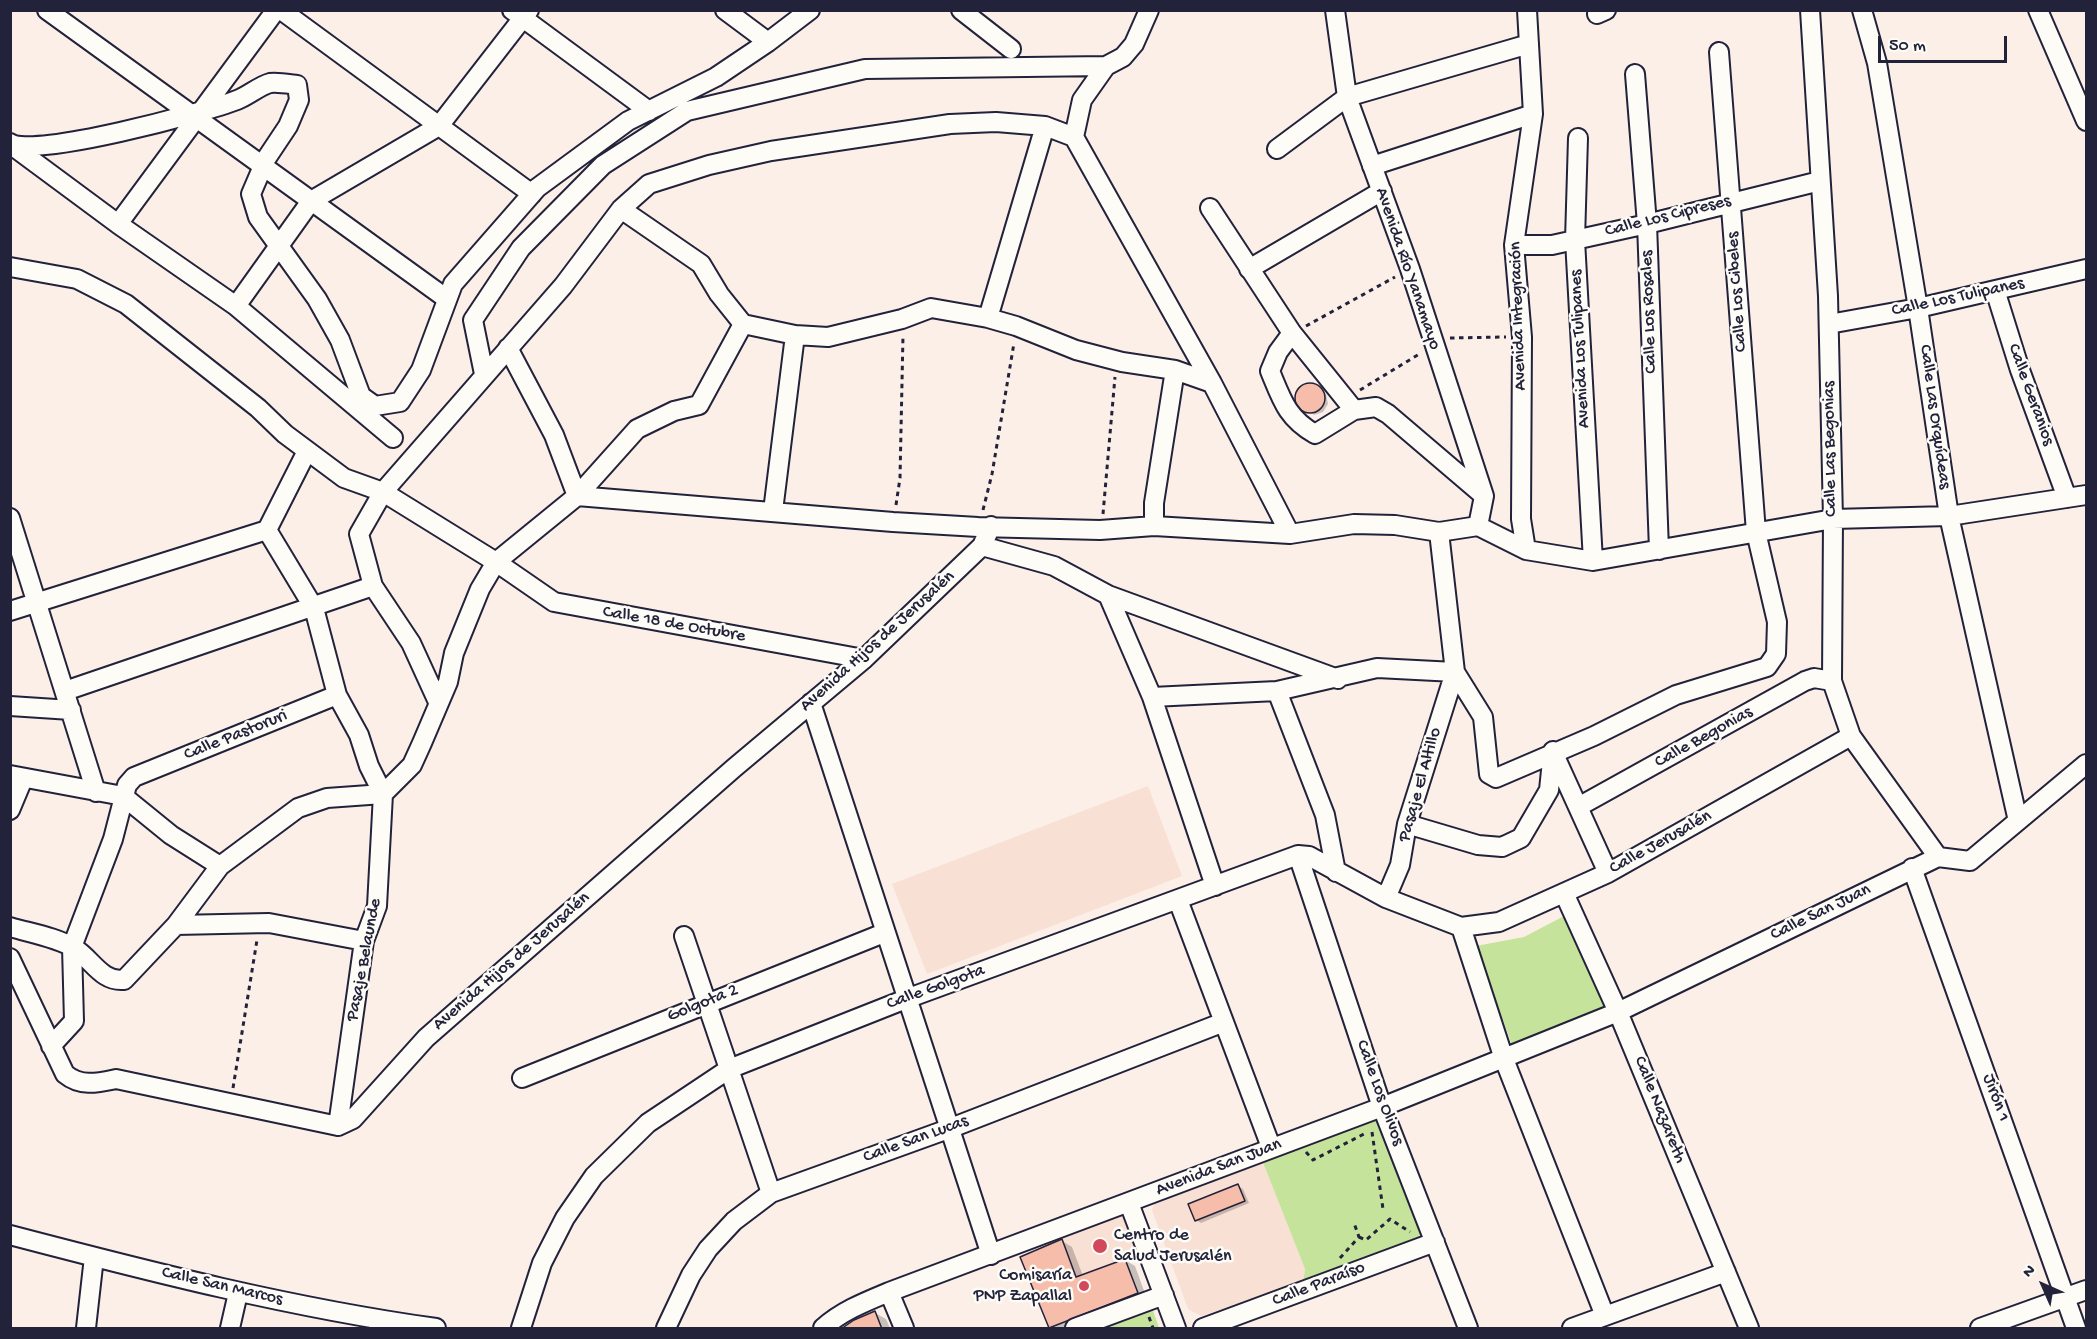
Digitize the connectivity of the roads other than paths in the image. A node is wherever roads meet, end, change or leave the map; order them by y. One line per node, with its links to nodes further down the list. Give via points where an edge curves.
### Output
1 (47, 10): 22 (street)
2 (276, 10): 22 (street)
3 (281, 10): 25 (street)
4 (725, 10): 14 (street)
5 (810, 10): 14 (street)
6 (962, 10): 16 (street)
7 (1149, 10): 18 (street, via 1134,44 1123,57)
8 (1335, 10): 20 (street, Avenida Río Yanamayo)
9 (1527, 10): 15 (street, Avenida Integración)
10 (1810, 10): 33 (street, Calle Las Begonias)
11 (1862, 10): 51 (street, Calle Las Orquídeas, via 1877,63)
12 (2038, 10): 24 (street)
13 (521, 13): 21 (street); 25 (street)
14 (768, 42): 21 (street, via 716,77)
15 (1529, 44): 20 (street); 23 (street, Avenida Integración)
16 (1011, 49)
17 (1719, 52): 37 (street, Calle Los Cibeles)
18 (1106, 66): 27 (street, via 1082,100); 59 (street, via 865,69 687,111 603,165 521,248 472,320)
19 (1635, 74): 41 (street, Calle Los Rosales)
20 (1347, 97): 30 (street); 32 (street, Avenida Río Yanamayo)
21 (649, 111): 35 (street, via 628,121)
22 (196, 114): 29 (street, via 48,147); 31 (street); 31 (street, via 238,100 270,83 297,85 298,100 288,126); 40 (street)
23 (1533, 114): 32 (street); 43 (street, Avenida Integración)
24 (2086, 121)
25 (439, 126): 35 (street); 36 (street)
26 (1045, 126): 27 (street); 39 (street, via 950,124 771,152 709,165 648,184); 52 (street)
27 (1074, 137): 60 (street)
28 (1578, 138): 42 (street, Avenida Los Tulipanes)
29 (12, 145): 40 (street)
30 (1277, 149)
31 (263, 166): 36 (street); 44 (street, via 251,194 258,217)
32 (1372, 166): 34 (street, Avenida Río Yanamayo)
33 (1820, 181): 37 (street, Calle Los Cipreses); 54 (street, Calle Las Begonias)
34 (1382, 191): 46 (street); 67 (street, Avenida Río Yanamayo)
35 (532, 194): 49 (street, via 472,261)
36 (311, 201): 44 (street); 49 (street)
37 (1731, 202): 41 (street, Calle Los Cipreses); 78 (street, Calle Los Cibeles)
38 (1210, 208): 46 (street)
39 (621, 209): 53 (street, via 701,264 718,294); 57 (street, via 563,286)
40 (118, 224): 50 (street)
41 (1647, 224): 42 (street, Calle Los Cipreses); 82 (street, Calle Los Rosales)
42 (1575, 240): 43 (street, Calle Los Cipreses, via 1552,245); 84 (street, Avenida Los Tulipanes)
43 (1514, 245): 81 (street, Avenida Integración, via 1522,337 1521,519)
44 (279, 246): 49 (street, via 317,299 340,340 361,396 375,406 400,402 421,370); 50 (street)
45 (10, 267): 63 (street, Calle 18 de Octubre, via 77,279 126,304)
46 (1249, 269): 55 (street)
47 (2086, 269): 48 (street, Calle Los Tulipanes)
48 (1995, 290): 51 (street, Calle Los Tulipanes); 68 (street, Calle Geranios)
49 (447, 299)
50 (237, 306): 62 (street)
51 (1918, 308): 54 (street, Calle Los Tulipanes); 70 (street, Calle Las Orquídeas)
52 (988, 318): 56 (street, via 931,308 828,337); 58 (street, via 1076,350)
53 (743, 324): 56 (street); 66 (street, via 699,405 674,411 637,429)
54 (1829, 324): 72 (street, Calle Las Begonias)
55 (1292, 333): 61 (street); 61 (street, via 1270,371 1285,408 1298,424 1315,434)
56 (795, 335): 69 (street)
57 (508, 348): 59 (street); 66 (street, via 554,435)
58 (1175, 370): 60 (street); 74 (street, via 1154,503)
59 (484, 374): 64 (street)
60 (1212, 383): 79 (street)
61 (1354, 410): 67 (street, via 1376,407 1388,414)
62 (393, 438)
63 (307, 451): 64 (street, Calle 18 de Octubre, via 344,478); 76 (street)
64 (383, 492): 83 (street, Calle 18 de Octubre); 85 (street, via 359,534)
65 (2086, 495): 68 (street)
66 (577, 496): 69 (street); 83 (street)
67 (1484, 496): 75 (street, Avenida Río Yanamayo)
68 (2067, 498): 70 (street)
69 (773, 511): 73 (street)
70 (1949, 516): 72 (street); 111 (street, Calle Las Orquídeas)
71 (10, 518): 87 (street)
72 (1833, 519): 78 (street); 93 (street, Calle Las Begonias)
73 (985, 526): 74 (street, via 1100,530); 80 (street, Avenida Hijos de Jerusalén)
74 (1154, 526): 79 (street)
75 (1478, 526): 77 (street); 81 (street)
76 (267, 530): 87 (street); 88 (street)
77 (1439, 532): 79 (street, via 1354,524); 91 (street)
78 (1756, 532): 82 (street); 103 (street, Calle Los Cibeles, via 1777,622 1776,654 1767,667 1676,695)
79 (1290, 534)
80 (982, 546): 86 (street, via 1054,566); 90 (street, Avenida Hijos de Jerusalén)
81 (1526, 550): 84 (street)
82 (1659, 550): 84 (street)
83 (496, 561): 90 (street, Calle 18 de Octubre, via 554,602); 98 (street, via 480,589)
84 (1593, 561)
85 (373, 586): 88 (street); 98 (street, via 411,643)
86 (1108, 595): 92 (street); 97 (street)
87 (37, 602): 89 (street); 94 (street)
88 (314, 608): 94 (street); 96 (street)
89 (10, 611)
90 (864, 659): 99 (street, Avenida Hijos de Jerusalén)
91 (1455, 672): 92 (street, via 1377,668); 103 (street, Calle Los Cibeles, via 1484,717 1489,774 1496,778); 112 (street, Pasaje El Altillo)
92 (1338, 679): 95 (street)
93 (1833, 681): 102 (street, Calle Las Begonias); 109 (street, Calle Begonias, via 1805,681)
94 (65, 691): 101 (street)
95 (1277, 691): 97 (street); 117 (street, via 1325,815)
96 (337, 695): 107 (street, via 359,735); 108 (street, Calle Pastoruri, via 134,777)
97 (1152, 697): 119 (street)
98 (438, 702): 107 (street, via 412,765)
99 (811, 703): 126 (street); 140 (street, Avenida Hijos de Jerusalén, via 426,1038 368,1105)
100 (10, 706): 101 (street)
101 (71, 710): 106 (street)
102 (1851, 736): 114 (street, Calle Las Begonias); 118 (street, Calle Jerusalén)
103 (1553, 752): 109 (street); 112 (street, via 1549,790 1521,838 1502,847 1478,845)
104 (2086, 764): 111 (street)
105 (17, 777): 106 (street); 110 (street)
106 (96, 792): 108 (street)
107 (383, 794): 115 (street, via 327,798 298,808); 128 (street, Pasaje Belaunde, via 377,906)
108 (123, 796): 115 (street, via 171,835); 129 (street, via 113,839)
109 (1578, 807): 118 (street)
110 (10, 810)
111 (2018, 821): 114 (street, via 1970,861)
112 (1407, 824): 121 (street, Pasaje El Altillo, via 1400,865)
113 (1298, 855): 117 (street, via 1309,856); 119 (street, Calle Golgota); 139 (street, Calle Los Olivos)
114 (1938, 857): 116 (street, Calle San Juan)
115 (220, 866): 123 (street)
116 (1912, 868): 133 (street, Calle San Juan); 154 (street, Jirón 1)
117 (1336, 872): 121 (street)
118 (1608, 873): 120 (street, Calle Jerusalén)
119 (1215, 886): 122 (street, Calle Golgota)
120 (1564, 893): 125 (street, Calle Jerusalén, via 1499,922); 133 (street, Calle Nazareth)
121 (1386, 898): 125 (street)
122 (1178, 900): 131 (street, Calle Golgota); 134 (street)
123 (176, 925): 128 (street, via 260,924); 129 (street, via 124,981 106,977)
124 (10, 927): 129 (street)
125 (1461, 927): 136 (street)
126 (885, 933): 131 (street); 132 (street, Golgota 2)
127 (684, 936): 132 (street)
128 (364, 941): 140 (street, Pasaje Belaunde)
129 (72, 947): 135 (street, via 74,1022)
130 (10, 958): 135 (street)
131 (906, 999): 137 (street, Calle Golgota); 141 (street)
132 (706, 1002): 137 (street); 138 (street, Golgota 2)
133 (1618, 1012): 136 (street, Avenida San Juan); 149 (street, Calle Nazareth)
134 (1224, 1022): 141 (street, Calle San Lucas); 142 (street)
135 (51, 1046): 140 (street, via 66,1074 75,1082 116,1079)
136 (1504, 1059): 139 (street, Avenida San Juan); 155 (street)
137 (729, 1069): 143 (street); 160 (street, Calle Golgota, via 648,1123 594,1176 565,1218 542,1263)
138 (522, 1078)
139 (1373, 1110): 142 (street, Avenida San Juan); 146 (street, Calle Los Olivos)
140 (338, 1126)
141 (951, 1128): 143 (street, Calle San Lucas); 147 (street)
142 (1271, 1147): 144 (street, Avenida San Juan)
143 (771, 1193): 161 (street, Calle San Lucas, via 734,1221 708,1249)
144 (1128, 1203): 147 (street, Avenida San Juan); 153 (street)
145 (10, 1234): 148 (street, Calle San Marcos)
146 (1428, 1244): 166 (street, Calle Paraíso); 167 (street, Calle Los Olivos)
147 (991, 1255): 151 (street, Avenida San Juan)
148 (94, 1257): 152 (street, Calle San Marcos); 157 (street)
149 (1726, 1272): 155 (street); 169 (street, Calle Nazareth)
150 (2086, 1290): 154 (street)
151 (889, 1292): 162 (street, Avenida San Juan, via 850,1309); 163 (street)
152 (238, 1293): 156 (street, Calle San Marcos); 158 (street)
153 (1164, 1295): 164 (street); 165 (street)
154 (2067, 1298): 170 (street); 171 (street, Jirón 1)
155 (1605, 1316): 168 (street)
156 (362, 1323): 159 (street, Calle San Marcos)
157 (86, 1329)
158 (230, 1329)
159 (436, 1329)
160 (521, 1329)
161 (666, 1329)
162 (823, 1329)
163 (904, 1329)
164 (1075, 1329)
165 (1176, 1329)
166 (1203, 1329)
167 (1468, 1329)
168 (1572, 1329)
169 (1749, 1329)
170 (1980, 1329)
171 (2076, 1329)

